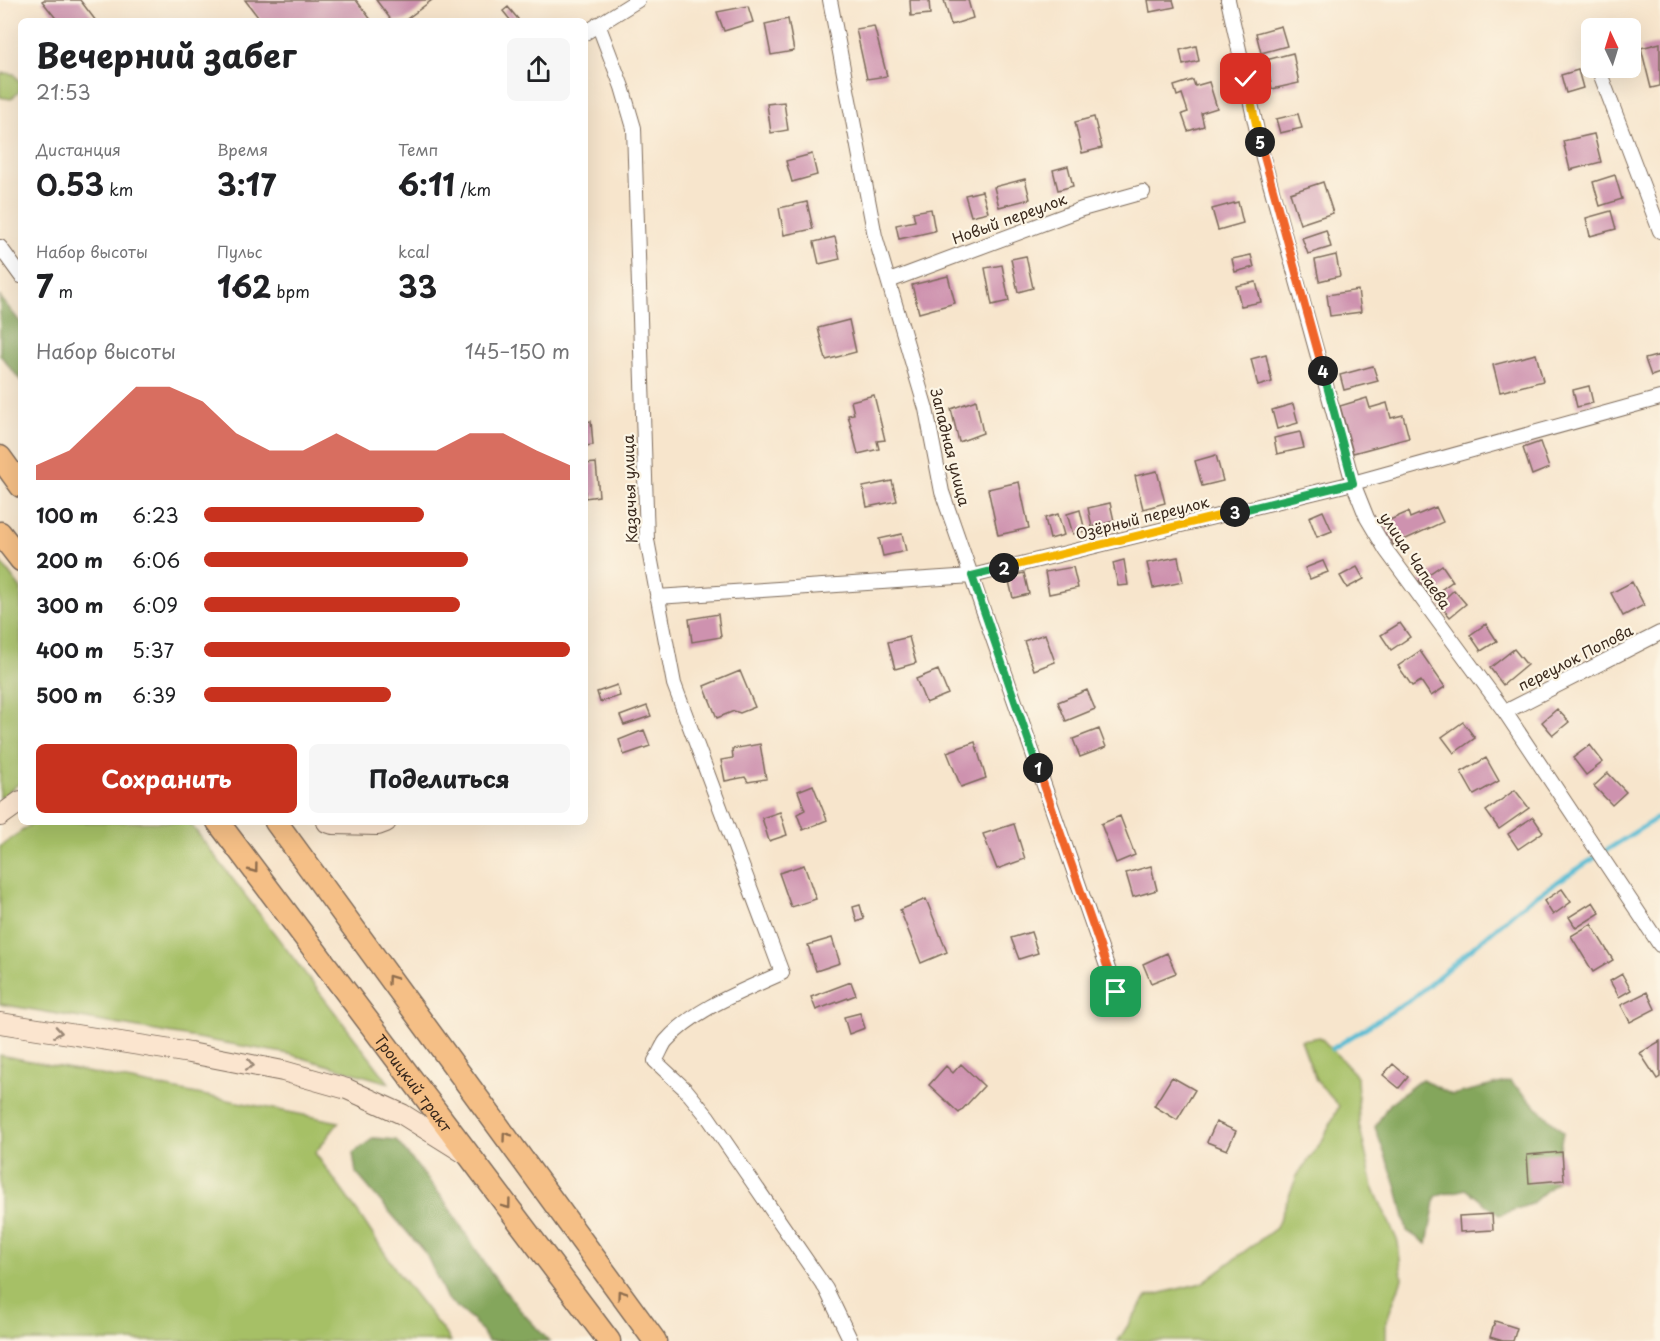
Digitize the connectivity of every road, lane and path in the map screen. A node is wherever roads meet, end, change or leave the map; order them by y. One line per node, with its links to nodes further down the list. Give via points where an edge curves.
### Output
1 (638, 0): 4 (street)
2 (830, 0): 12 (street, Западная улица, via 875,236)
3 (1228, 0): 16 (street, улица Чапаева, via 1263,158)
4 (615, 5): 5 (street)
5 (598, 24): 6 (street); 20 (street, Казачья улица, via 634,128 647,540)
6 (588, 31)
7 (1602, 78): 9 (street)
8 (1143, 192): 12 (street, Новый переулок, via 1082,209)
9 (1660, 231)
10 (0, 247): 11 (street)
11 (18, 272)
12 (889, 281): 19 (street, Западная улица, via 926,409 942,492)
13 (1660, 398): 16 (street, Озёрный переулок)
14 (0, 457): 15 (main road)
15 (18, 482)
16 (1353, 483): 19 (street, Озёрный переулок); 22 (street, улица Чапаева, via 1386,550)
17 (0, 533): 18 (main road)
18 (18, 556)
19 (972, 576): 20 (street, Озёрный переулок); 28 (street, Западная улица)
20 (657, 597): 33 (street, Казачья улица, via 674,684 782,973 694,1017 665,1042 655,1061 708,1117 826,1289)
21 (1660, 633): 22 (street, переулок Попова)
22 (1505, 712): 27 (street, улица Чапаева)
23 (18, 803): 24 (main road)
24 (0, 816)
25 (220, 825): 30 (main road, Троицкий тракт, one-way to 30)
26 (278, 825): 32 (main road, one-way to 26)
27 (1660, 945)
28 (1116, 992)
29 (0, 1023): 30 (main road, one-way to 30, via 190,1053 347,1089 402,1114)
30 (472, 1158): 31 (main road, Троицкий тракт, one-way to 31)
31 (609, 1341)
32 (656, 1341)
33 (851, 1341)

